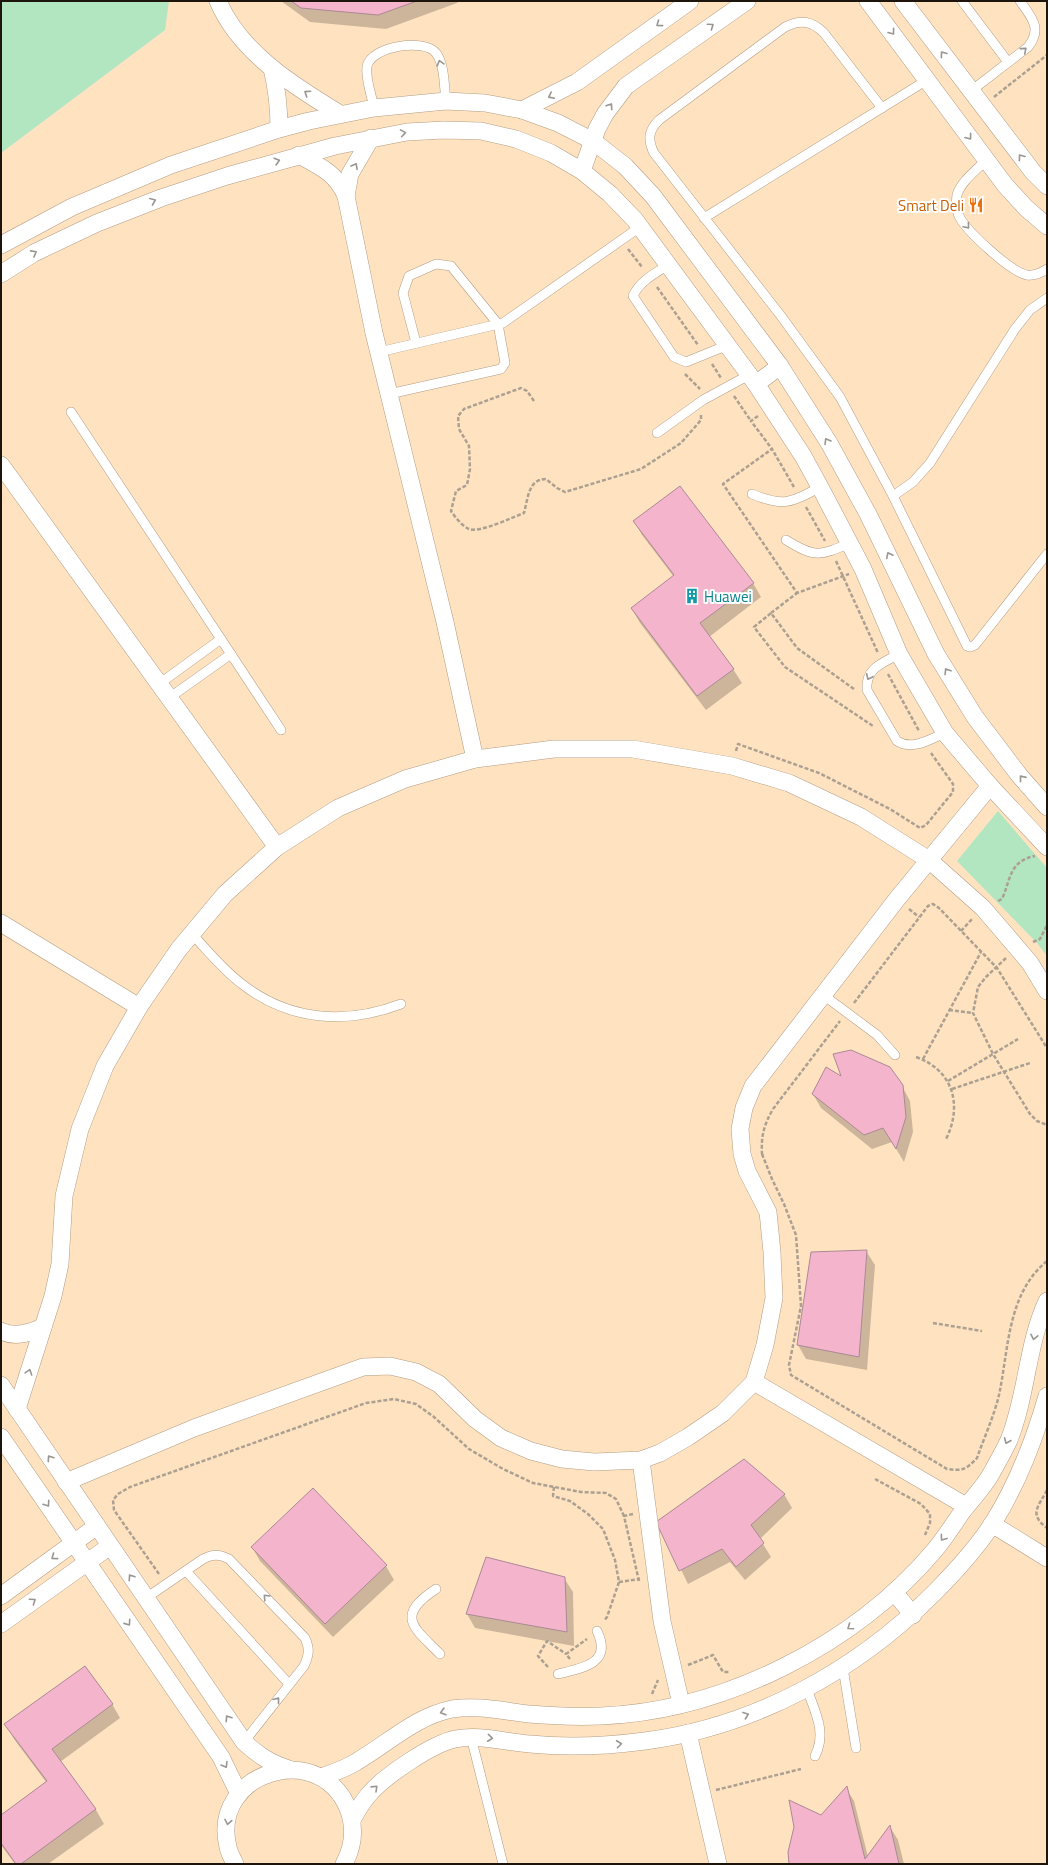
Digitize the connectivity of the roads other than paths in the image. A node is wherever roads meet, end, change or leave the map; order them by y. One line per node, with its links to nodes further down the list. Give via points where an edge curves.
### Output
1 (218, 1): 9 (street, via 241,39)
2 (690, 1): 15 (street, one-way to 15, via 577,82)
3 (747, 1): 19 (street, one-way to 3, via 605,114 626,86)
4 (868, 1): 10 (street, one-way to 10)
5 (903, 1): 11 (street, one-way to 5)
6 (962, 1): 8 (lane)
7 (1020, 1): 8 (lane, one-way to 7, via 1028,47 1036,32 1033,21)
8 (1008, 62): 11 (lane)
9 (272, 68): 16 (street, one-way to 9); 17 (street, via 277,88)
10 (927, 80): 14 (lane); 21 (street, one-way to 21)
11 (971, 92): 23 (street, one-way to 11, via 1033,172)
12 (446, 101): 13 (street); 13 (lane, one-way to 13, via 440,60 436,52 419,44 380,51 372,56 367,75); 15 (street, via 484,102)
13 (374, 108): 16 (street)
14 (882, 108): 25 (lane); 25 (lane, via 816,26 806,22 795,22 785,26 652,126 649,144)
15 (522, 110): 19 (street, via 558,123)
16 (340, 114): 17 (street)
17 (279, 129): 28 (street, via 171,165 121,185 72,207)
18 (372, 138): 20 (street); 22 (street, one-way to 22, via 407,132 481,131 516,139 551,153); 24 (street, one-way to 18, via 350,174)
19 (593, 141): 22 (street); 37 (street, via 625,166 653,196)
20 (299, 155): 24 (street, via 331,174 342,186); 31 (street, one-way to 20, via 34,253 97,223 161,198)
21 (986, 160): 26 (street, via 1026,208); 30 (lane, one-way to 30, via 957,194 959,216 987,248 1020,273 1029,276)
22 (582, 171): 27 (street, via 610,194)
23 (1047, 186)
24 (346, 196): 36 (street)
25 (704, 218): 45 (lane, via 781,316 840,397)
26 (1047, 226)
27 (640, 227): 29 (street); 33 (lane)
28 (1, 245)
29 (668, 265): 35 (street); 35 (lane, via 649,277 633,296 674,356 686,362)
30 (1047, 269)
31 (1, 274)
32 (1047, 298): 45 (lane, via 1030,310 1015,328 926,468 913,482)
33 (498, 324): 34 (lane); 34 (lane, via 451,266 436,264 409,276 404,293); 39 (lane, via 505,363 501,369)
34 (416, 343): 36 (lane)
35 (728, 345): 38 (street)
36 (379, 352): 39 (street)
37 (780, 366): 38 (street); 58 (street, one-way to 37, via 975,717 936,654 868,514 829,443)
38 (753, 379): 41 (lane, via 728,387 703,400); 43 (street)
39 (389, 394): 56 (street, via 445,622)
40 (72, 412): 49 (lane)
41 (657, 433)
42 (1, 465): 52 (street)
43 (820, 487): 44 (lane, via 788,502 778,503); 47 (street)
44 (752, 494)
45 (893, 496): 48 (lane, via 965,644 970,647)
46 (786, 540): 47 (lane, via 810,553 821,554)
47 (850, 543): 51 (street)
48 (1047, 554)
49 (221, 639): 50 (lane); 52 (lane)
50 (231, 654): 53 (lane); 54 (lane)
51 (899, 654): 55 (street); 55 (lane, one-way to 55, via 869,674 866,682 867,690 897,741 911,747)
52 (159, 684): 53 (street)
53 (169, 698): 59 (street)
54 (281, 730)
55 (946, 733): 57 (street)
56 (475, 759): 59 (street, via 405,779 338,808); 61 (street, via 554,749 633,749 732,766 789,783 862,817)
57 (990, 786): 60 (street); 61 (street)
58 (1045, 801)
59 (277, 847): 63 (street, via 225,894)
60 (1044, 851)
61 (928, 860): 64 (street, via 983,908 1030,963); 65 (street)
62 (1, 923): 67 (street)
63 (192, 934): 66 (lane, via 241,984 291,1010 315,1016 347,1017 371,1014); 67 (street)
64 (1047, 991)
65 (822, 994): 68 (lane, via 878,1035); 72 (street, via 753,1086 744,1108 740,1129 742,1154 747,1171 768,1212 772,1252 774,1298 765,1345)
66 (401, 1004)
67 (139, 1007): 70 (street, via 105,1066 80,1130 64,1196 60,1264 54,1296)
68 (895, 1055)
69 (1047, 1300): 79 (street, one-way to 79, via 1038,1321 1009,1439 990,1476)
70 (43, 1327): 71 (street, via 31,1333); 75 (street, one-way to 70)
71 (1, 1331)
72 (754, 1382): 77 (street, via 723,1412 688,1437 660,1453); 79 (street)
73 (1, 1385): 75 (street)
74 (1047, 1396): 80 (street, via 1034,1441 1014,1486)
75 (17, 1409): 78 (street, one-way to 75)
76 (1, 1437): 82 (street, one-way to 82)
77 (641, 1460): 78 (street, via 594,1462 562,1459 530,1451 501,1438 485,1427 439,1384 416,1372 390,1366 363,1367 194,1428); 99 (street, via 662,1621)
78 (66, 1482): 81 (street)
79 (966, 1506): 88 (street, one-way to 88, via 933,1552)
80 (992, 1524): 84 (street); 91 (street, via 956,1571)
81 (97, 1526): 82 (street); 83 (street)
82 (73, 1543): 85 (street); 89 (street, one-way to 89)
83 (110, 1546): 85 (street); 90 (street, one-way to 83)
84 (1047, 1558)
85 (87, 1563): 92 (street, one-way to 85); 107 (street, one-way to 107, via 221,1757)
86 (186, 1571): 90 (lane); 97 (lane); 97 (lane, one-way to 86, via 308,1657 309,1647 305,1638 229,1559 221,1555 212,1555)
87 (436, 1590): 94 (lane, via 420,1599 414,1608 412,1618 414,1628)
88 (894, 1592): 91 (street); 99 (street, one-way to 99, via 829,1642 784,1668 733,1689)
89 (1, 1596)
90 (146, 1598): 102 (street, one-way to 90)
91 (913, 1615): 95 (street)
92 (1, 1624)
93 (597, 1631): 96 (lane, via 602,1641 601,1651 596,1660 588,1666)
94 (440, 1654)
95 (843, 1668): 98 (street); 103 (lane)
96 (558, 1674)
97 (289, 1684): 102 (lane, one-way to 97)
98 (807, 1689): 100 (street, one-way to 98, via 749,1714); 104 (lane, via 821,1730 821,1739)
99 (680, 1704): 106 (street, one-way to 106, via 604,1716 565,1716 472,1707 452,1709 432,1715 354,1763)
100 (688, 1733): 101 (street, one-way to 100, via 529,1744 585,1746 649,1740); 114 (street)
101 (471, 1737): 108 (street, one-way to 101, via 372,1790 386,1778 435,1746); 113 (lane)
102 (244, 1742): 105 (street, via 272,1763)
103 (856, 1748)
104 (815, 1756)
105 (289, 1769): 106 (street, via 305,1771); 107 (street, via 270,1772 253,1780)
106 (320, 1777): 108 (street, via 341,1795)
107 (239, 1794): 109 (street, one-way to 109, via 230,1810 226,1828)
108 (352, 1820): 112 (street, via 352,1842)
109 (228, 1847): 110 (street); 111 (street)
110 (219, 1864)
111 (235, 1864)
112 (345, 1864)
113 (503, 1864)
114 (718, 1864)

